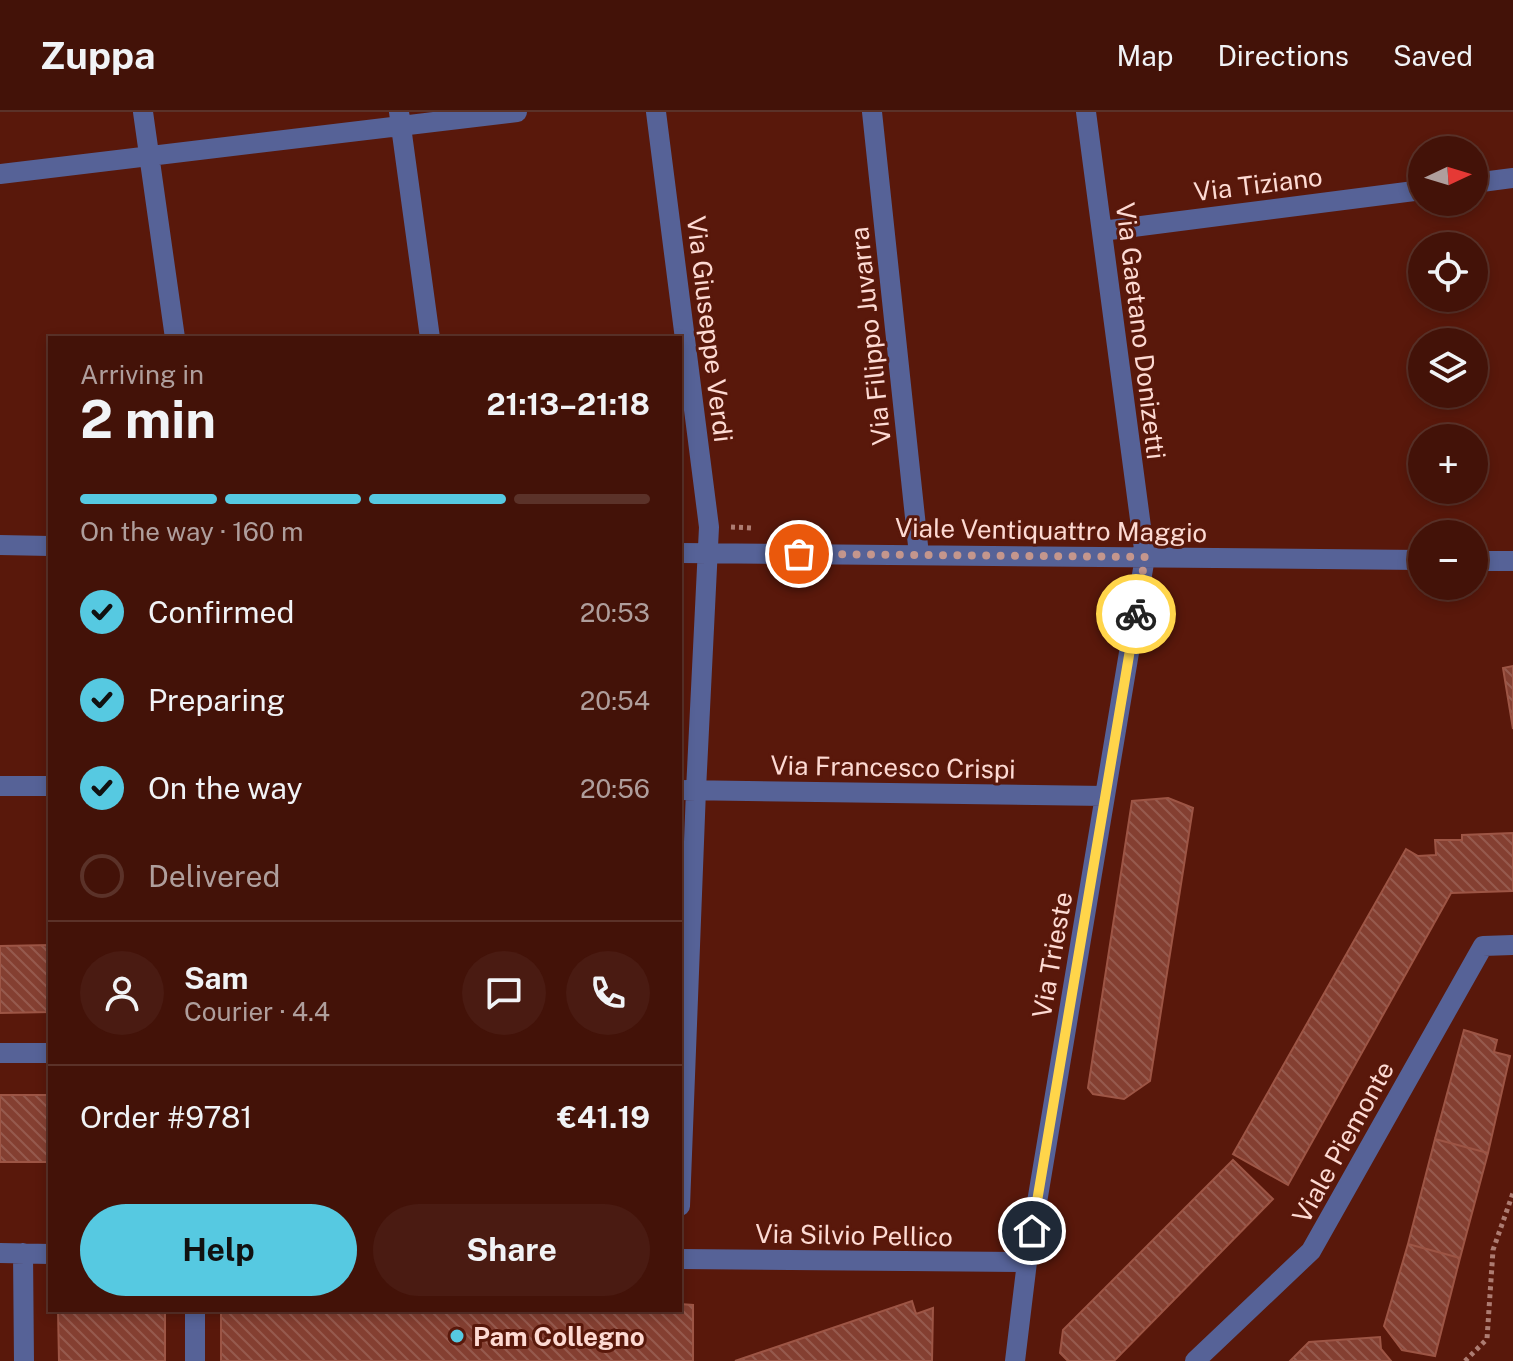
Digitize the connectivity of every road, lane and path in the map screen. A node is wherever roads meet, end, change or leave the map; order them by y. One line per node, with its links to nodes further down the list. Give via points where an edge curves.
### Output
1 (143, 112): 7 (street)
2 (517, 112): 6 (street)
3 (656, 112): 18 (street, Via Giuseppe Verdi)
4 (872, 112): 19 (street, Via Filippo Juvarra)
5 (1086, 112): 12 (street, Via Gaetano Donizetti)
6 (400, 119): 7 (street); 14 (street)
7 (148, 156): 8 (street); 13 (street)
8 (0, 174)
9 (1513, 178): 10 (street)
10 (1488, 181)
11 (1408, 192): 12 (street, Via Tiziano)
12 (1102, 231): 20 (street, Via Gaetano Donizetti)
13 (175, 336)
14 (430, 336)
15 (0, 545): 16 (street)
16 (48, 546)
17 (682, 553): 18 (street, Viale Ventiquattro Maggio)
18 (709, 553): 19 (street, Viale Ventiquattro Maggio); 26 (street, Via Giuseppe Verdi)
19 (919, 555): 20 (street, Viale Ventiquattro Maggio)
20 (1145, 557): 21 (street, Viale Ventiquattro Maggio); 27 (street, Via Trieste)
21 (1408, 560)
22 (1488, 561): 23 (street)
23 (1513, 561)
24 (0, 786): 25 (street)
25 (48, 786)
26 (688, 790): 27 (street, Via Francesco Crispi); 31 (street, Via Giuseppe Verdi)
27 (1105, 796): 38 (street, Via Trieste)
28 (1513, 945): 43 (street, Viale Piemonte, via 1483,946 1311,1251)
29 (0, 1053): 30 (street)
30 (48, 1053)
31 (683, 1053): 32 (street, Via Giuseppe Verdi)
32 (682, 1104)
33 (1513, 1193): 44 (path, via 1493,1250 1487,1339)
34 (0, 1253): 35 (street)
35 (23, 1253): 36 (street); 40 (street)
36 (48, 1254)
37 (682, 1259): 38 (street, Via Silvio Pellico)
38 (1027, 1262): 42 (street, Via Trieste)
39 (195, 1312): 41 (street)
40 (24, 1361)
41 (195, 1361)
42 (1015, 1361)
43 (1195, 1361)
44 (1465, 1361)

